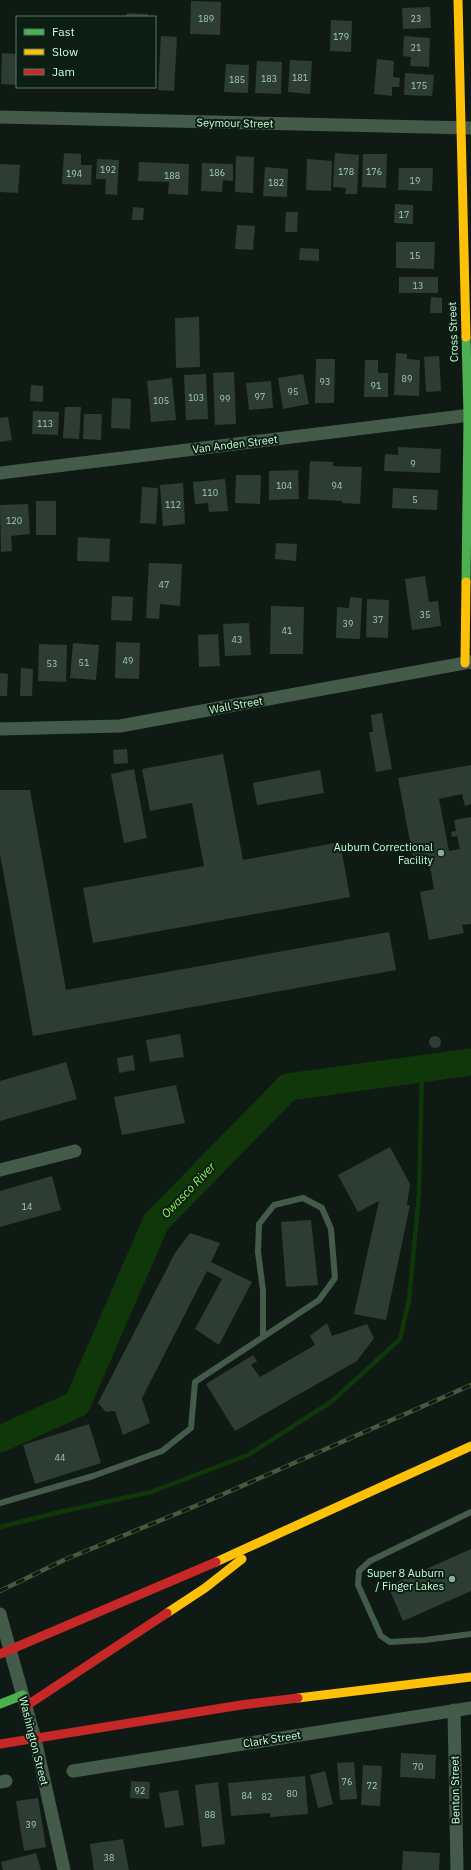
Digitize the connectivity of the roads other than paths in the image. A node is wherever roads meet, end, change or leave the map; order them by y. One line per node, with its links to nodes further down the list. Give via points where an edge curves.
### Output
1 (458, 0): 3 (main road, Cross Street)
2 (0, 117): 3 (street, Seymour Street)
3 (466, 128): 4 (main road, Cross Street)
4 (469, 415): 5 (street, Van Anden Street); 6 (main road, Cross Street)
5 (0, 473)
6 (468, 663): 7 (street, Wall Street, via 120,726)
7 (0, 730)
8 (75, 1150): 9 (street)
9 (0, 1170)
10 (263, 1338): 10 (lane, via 318,1300 335,1278 331,1229 322,1208 303,1198 274,1205 259,1224); 12 (lane, via 195,1382 191,1428 162,1451 93,1476)
11 (471, 1446): 14 (main road)
12 (0, 1503)
13 (471, 1512): 16 (lane, via 370,1561 359,1571 358,1585 381,1636 390,1642)
14 (256, 1545): 17 (main road); 19 (main road, via 205,1588)
15 (0, 1614): 17 (street, Washington Street)
16 (471, 1634)
17 (5, 1651): 19 (street, Washington Street)
18 (471, 1677): 23 (main road, via 241,1704)
19 (25, 1701): 20 (main road); 23 (street, Washington Street)
20 (0, 1704)
21 (471, 1708): 22 (street, Clark Street)
22 (454, 1710): 25 (street, Clark Street); 27 (street, Benton Street)
23 (35, 1739): 24 (main road); 26 (street, Washington Street)
24 (0, 1744)
25 (73, 1771)
26 (64, 1870)
27 (456, 1870)

